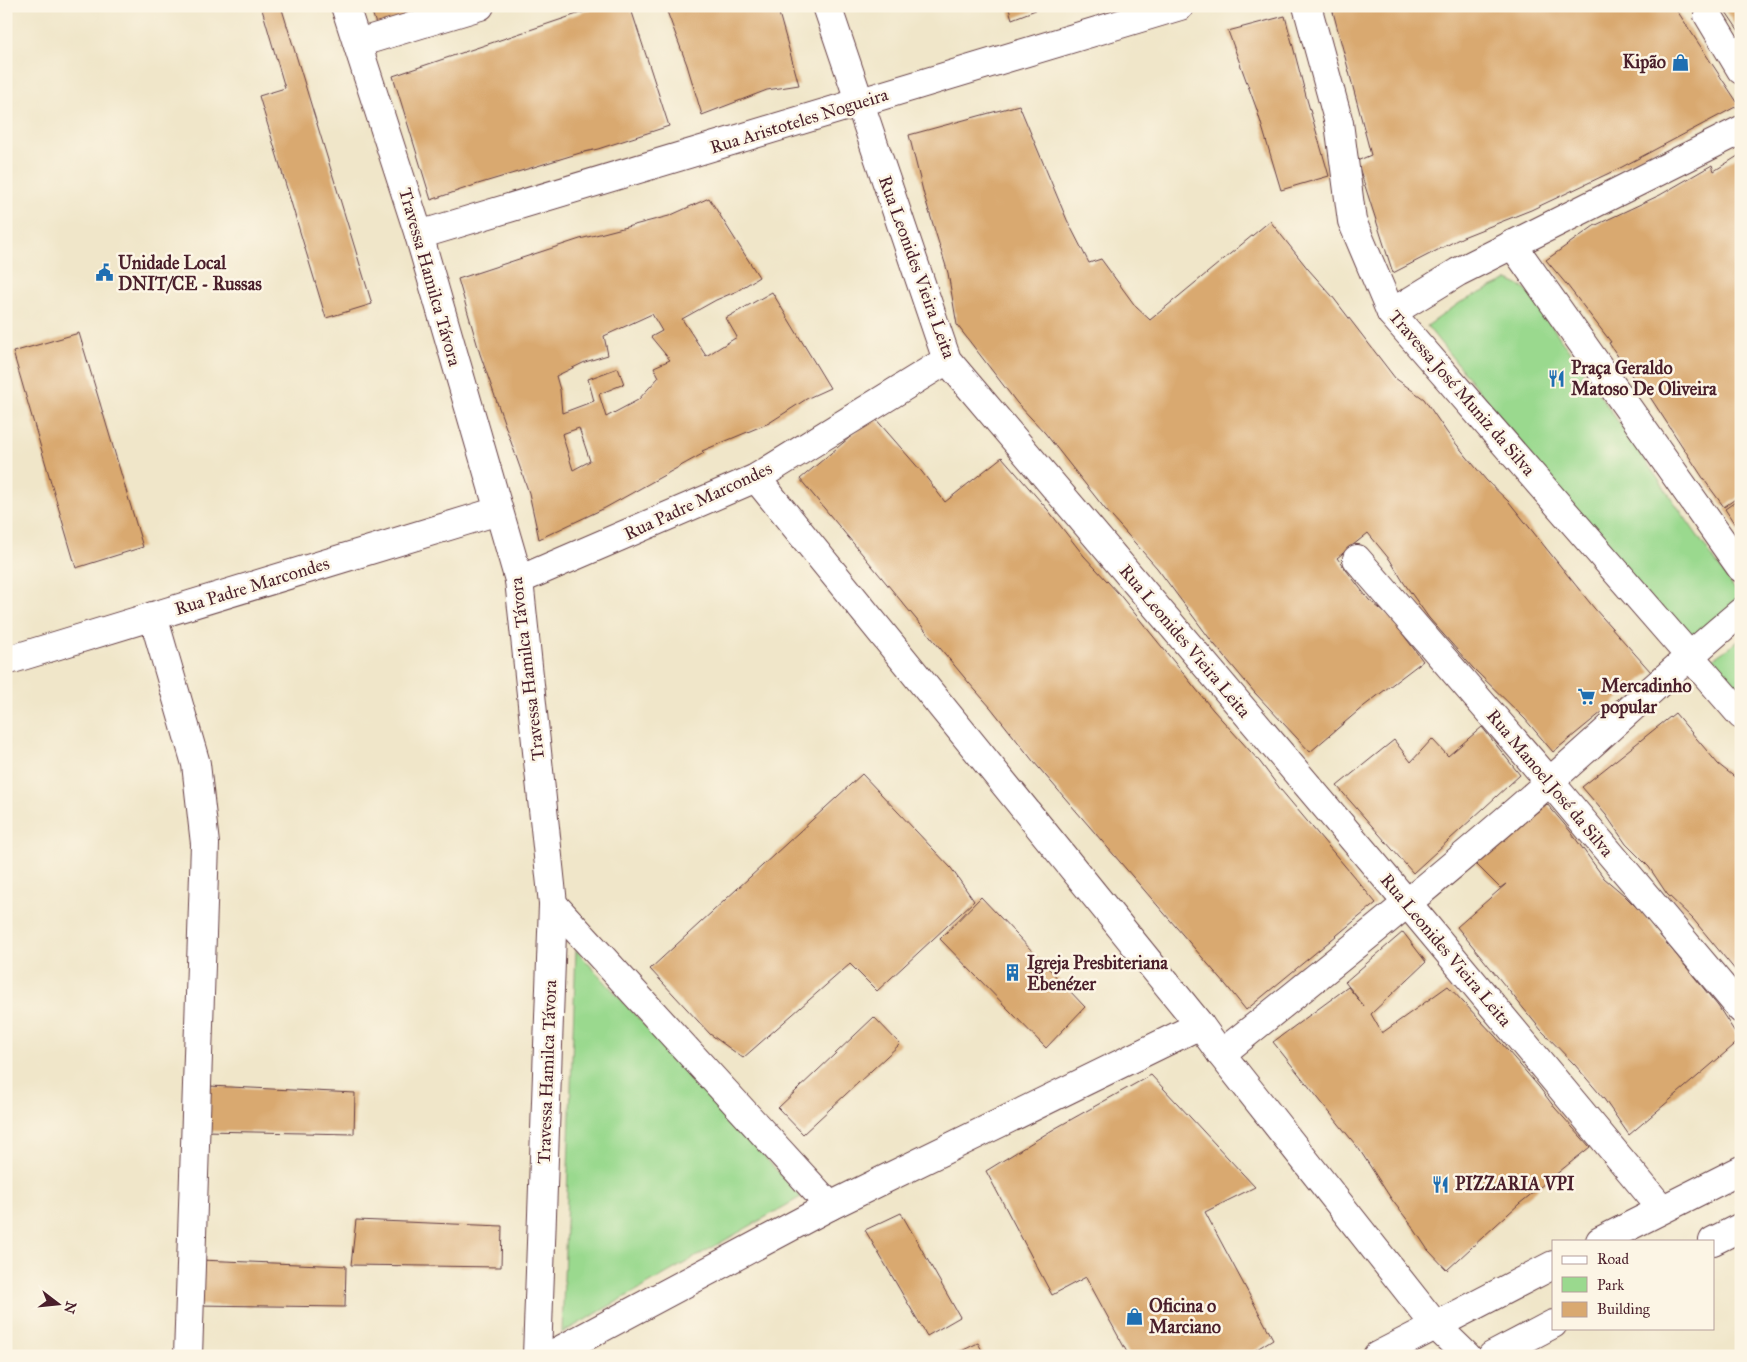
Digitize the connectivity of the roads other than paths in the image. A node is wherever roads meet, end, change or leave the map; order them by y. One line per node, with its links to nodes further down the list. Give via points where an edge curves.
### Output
1 (345, 6): 7 (street, Travessa Hamilca Távora)
2 (480, 6): 7 (street)
3 (827, 6): 9 (street, Rua Leonides Vieira Leita)
4 (1180, 6): 9 (street, Rua Aristoteles Nogueira)
5 (1307, 6): 13 (street, Travessa José Muniz da Silva, via 1339,123 1352,221)
6 (1708, 15): 8 (street)
7 (358, 44): 11 (street, Travessa Hamilca Távora)
8 (1741, 70)
9 (860, 102): 11 (street, Rua Aristoteles Nogueira); 14 (street, Rua Leonides Vieira Leita)
10 (1741, 130): 12 (street)
11 (419, 235): 16 (street, Travessa Hamilca Távora)
12 (1512, 244): 13 (street); 18 (street)
13 (1391, 313): 22 (street, Travessa José Muniz da Silva)
14 (947, 360): 15 (street, Rua Padre Marcondes); 27 (street, Rua Leonides Vieira Leita)
15 (756, 478): 19 (street, Rua Padre Marcondes); 29 (street)
16 (498, 511): 19 (street, Travessa Hamilca Távora); 21 (street, Rua Padre Marcondes)
17 (1357, 558): 25 (street, Rua Manoel José da Silva)
18 (1741, 568)
19 (519, 580): 26 (street, Travessa Hamilca Távora)
20 (1741, 612): 22 (street)
21 (153, 616): 23 (street, Rua Padre Marcondes); 40 (street, via 196,764 205,844)
22 (1690, 654): 24 (street, Travessa José Muniz da Silva); 25 (street)
23 (6, 661)
24 (1741, 714)
25 (1550, 782): 27 (street); 28 (street, Rua Manoel José da Silva)
26 (553, 904): 32 (street); 41 (street, Travessa Hamilca Távora)
27 (1408, 904): 30 (street); 33 (street, Rua Leonides Vieira Leita)
28 (1741, 1008)
29 (1200, 1025): 30 (street); 32 (street)
30 (1221, 1054): 39 (street)
31 (1741, 1170): 33 (street)
32 (830, 1206): 42 (street)
33 (1662, 1208): 35 (street)
34 (1741, 1227): 36 (street)
35 (1602, 1240)
36 (1714, 1240)
37 (1552, 1266): 39 (street)
38 (1552, 1325): 45 (street)
39 (1436, 1326): 43 (street); 44 (street)
40 (188, 1356)
41 (537, 1356)
42 (550, 1356)
43 (1377, 1356)
44 (1468, 1356)
45 (1492, 1356)

